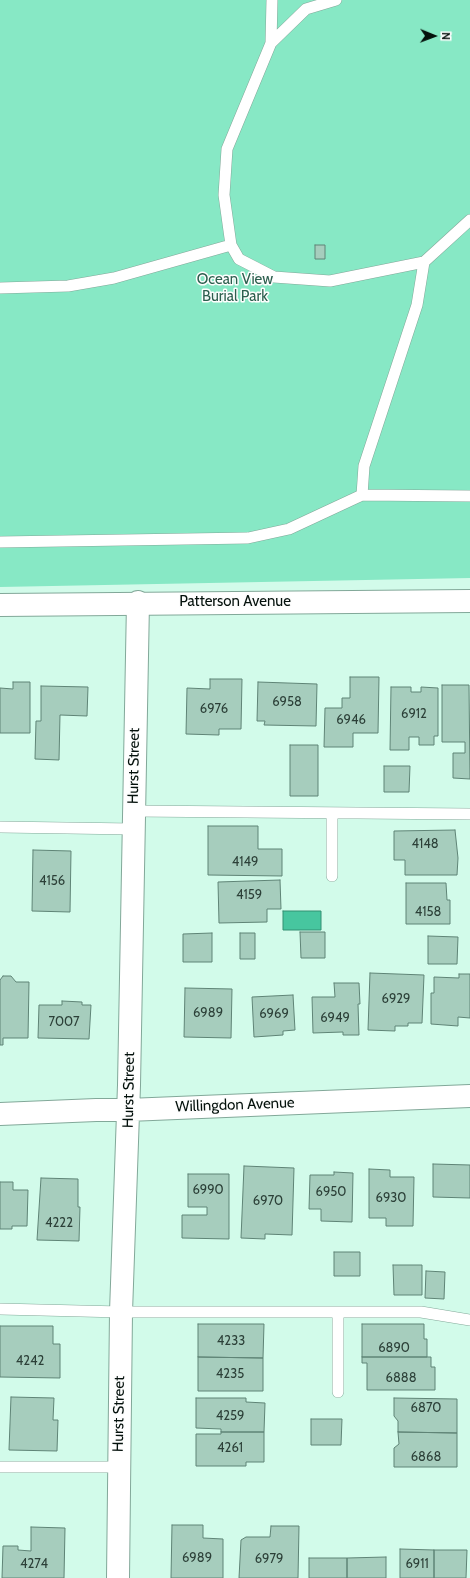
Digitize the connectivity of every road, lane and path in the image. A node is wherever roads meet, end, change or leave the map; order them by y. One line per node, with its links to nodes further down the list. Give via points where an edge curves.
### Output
1 (272, 0): 3 (lane)
2 (336, 0): 3 (lane, via 306,9)
3 (271, 43): 5 (lane, via 227,149 224,196)
4 (470, 220): 6 (lane)
5 (230, 245): 6 (lane, via 239,258 274,277 330,281); 7 (lane, via 114,278 68,286)
6 (424, 262): 8 (lane, via 417,305 364,466)
7 (0, 288)
8 (362, 495): 9 (lane); 10 (lane, via 289,529 248,538)
9 (470, 496)
10 (0, 542)
11 (470, 601): 12 (street, Patterson Avenue)
12 (138, 602): 13 (street, Patterson Avenue); 16 (street, Hurst Street)
13 (0, 605)
14 (332, 814): 15 (lane); 16 (lane); 18 (lane)
15 (470, 814)
16 (133, 820): 17 (lane); 20 (street, Hurst Street)
17 (0, 827)
18 (332, 876)
19 (470, 1096): 20 (street, Willingdon Avenue)
20 (128, 1110): 21 (street, Willingdon Avenue); 23 (street, Hurst Street)
21 (0, 1114)
22 (0, 1309): 23 (lane)
23 (121, 1312): 24 (lane); 28 (street, Hurst Street)
24 (338, 1312): 25 (lane, via 422,1312); 26 (lane)
25 (470, 1320)
26 (338, 1392)
27 (0, 1467): 28 (lane)
28 (118, 1467): 29 (street, Hurst Street)
29 (118, 1578)

